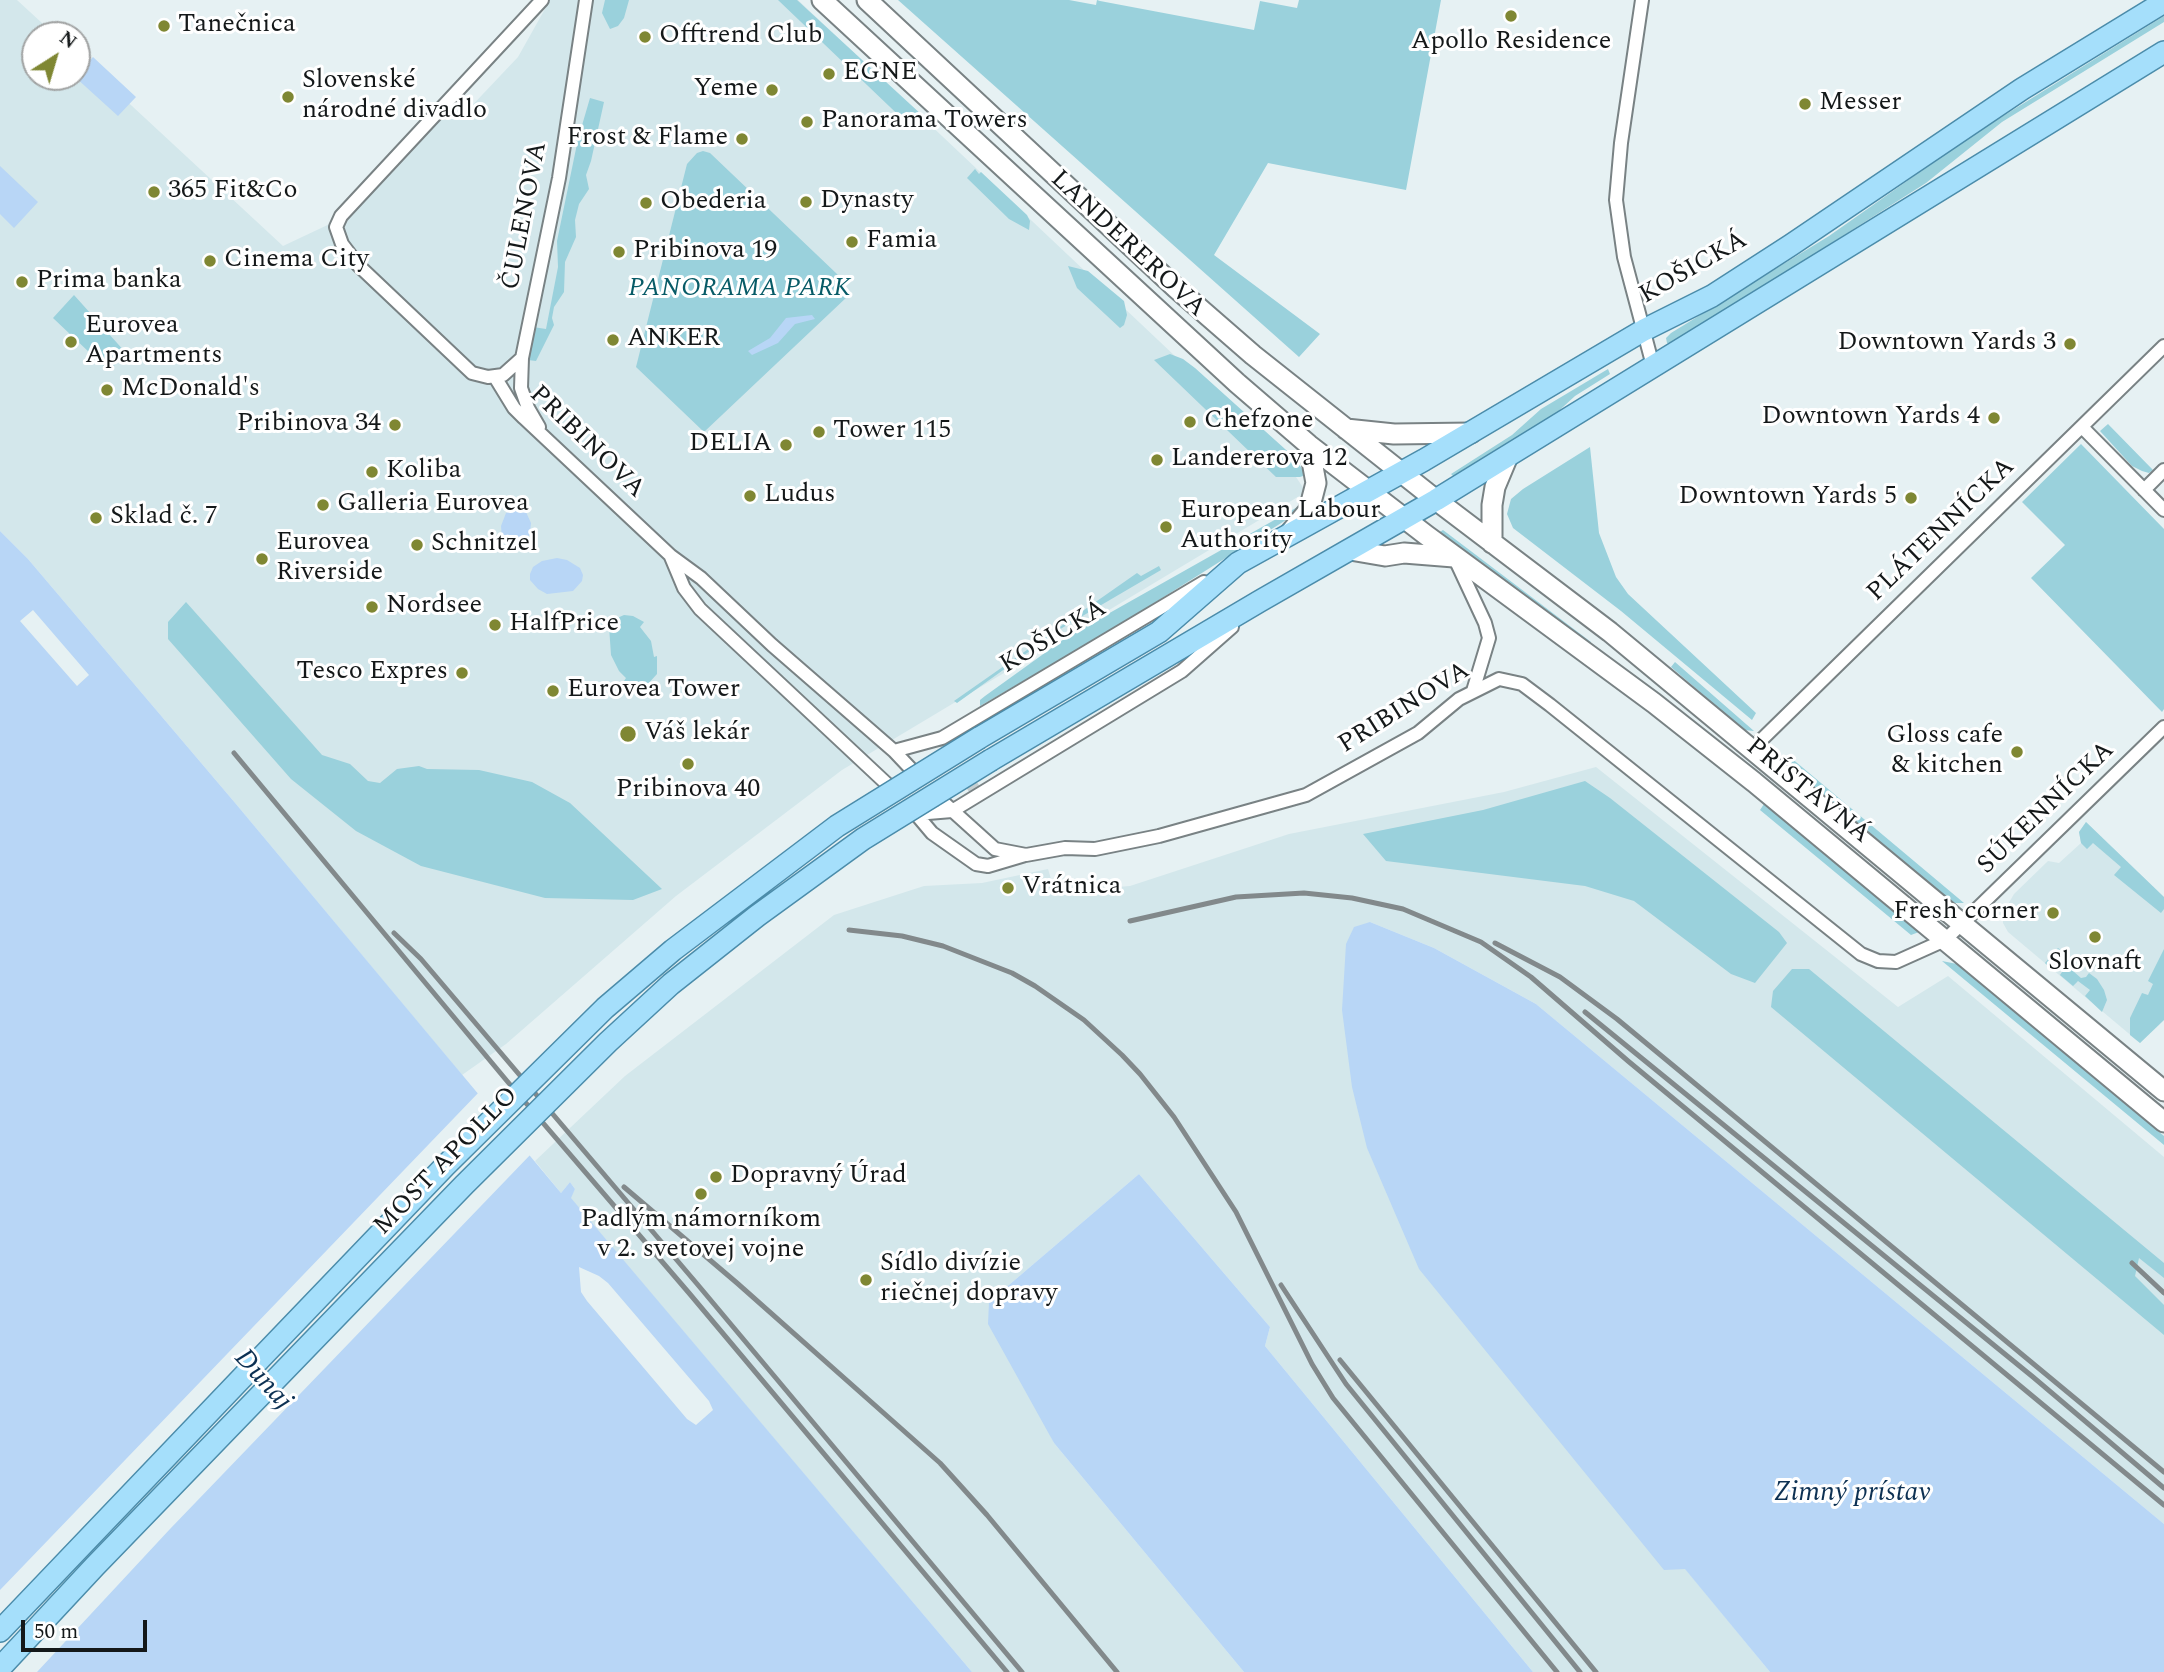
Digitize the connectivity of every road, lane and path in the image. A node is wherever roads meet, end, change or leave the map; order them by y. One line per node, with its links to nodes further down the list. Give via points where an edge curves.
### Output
1 (542, 0): 12 (street, PRIBINOVA, via 336,226 342,244 358,265 464,367 479,376)
2 (586, 0): 10 (street, ČULENOVA, via 559,178)
3 (822, 0): 17 (main road, LANDEREROVA)
4 (867, 0): 14 (main road, LANDEREROVA, via 1176,288)
5 (1642, 0): 8 (street, via 1616,200 1624,257)
6 (2162, 2): 8 (main road, KOŠICKÁ, via 2022,89 1712,296)
7 (2164, 52): 11 (main road)
8 (1644, 330): 11 (street); 15 (main road, KOŠICKÁ)
9 (2164, 346): 13 (street, PLÁTENNÍCKA)
10 (522, 358): 12 (street, via 509,372); 16 (street, ČULENOVA, via 522,388)
11 (1653, 366): 18 (main road)
12 (495, 377): 16 (street, PRIBINOVA, via 514,408)
13 (2081, 427): 21 (street); 36 (street, PLÁTENNÍCKA)
14 (1345, 429): 15 (main road); 20 (main road, LANDEREROVA)
15 (1471, 433): 20 (main road, KOŠICKÁ)
16 (545, 436): 29 (street, PRIBINOVA)
17 (1309, 444): 22 (main road, LANDEREROVA); 26 (main road, via 1316,484 1309,510)
18 (1508, 456): 23 (main road); 27 (main road, via 1495,487)
19 (2164, 470): 21 (street)
20 (1401, 473): 22 (main road, KOŠICKÁ); 23 (main road, LANDEREROVA)
21 (2144, 489): 24 (street)
22 (1367, 490): 25 (main road, LANDEREROVA); 26 (main road, KOŠICKÁ)
23 (1436, 500): 25 (main road); 27 (main road, PRÍSTAVNÁ)
24 (2164, 510)
25 (1404, 519): 28 (main road); 30 (main road, PRÍSTAVNÁ)
26 (1288, 536): 31 (main road, KOŠICKÁ)
27 (1492, 543): 36 (main road, PRÍSTAVNÁ, via 1610,632)
28 (1350, 550): 30 (main road, via 1385,556); 32 (main road)
29 (671, 556): 37 (street, PRIBINOVA); 39 (street, PRIBINOVA, via 684,588 700,609)
30 (1454, 557): 33 (street, via 1489,638); 43 (main road, PRÍSTAVNÁ, via 1654,703)
31 (1238, 564): 35 (main road, KOŠICKÁ, via 1159,632); 37 (street, KOŠICKÁ, via 942,738)
32 (1260, 601): 40 (street, via 1182,671); 47 (main road, MOST APOLLO, bridge, via 863,839 715,948 608,1042 454,1195)
33 (1473, 691): 41 (street, PRIBINOVA, via 1418,733 1306,795 1159,836 1095,849 1065,848); 43 (street, PRIBINOVA, via 1499,679 1522,684 1861,954 1896,962)
34 (2164, 727): 42 (street, SÚKENNÍCKA)
35 (979, 738): 46 (main road, MOST APOLLO, bridge, via 837,826 605,1007 446,1165)
36 (1752, 749): 42 (main road, PRÍSTAVNÁ)
37 (894, 751): 38 (street, PRIBINOVA)
38 (911, 769)
39 (888, 785)
40 (948, 807): 41 (street, PRIBINOVA, via 995,849); 41 (street, via 916,814 963,857 988,866)
41 (1026, 855)
42 (1962, 923): 43 (street, SÚKENNÍCKA); 44 (main road, PRÍSTAVNÁ)
43 (1945, 940): 45 (main road, PRÍSTAVNÁ)
44 (2164, 1091)
45 (2164, 1122)
46 (0, 1631)
47 (0, 1668)

